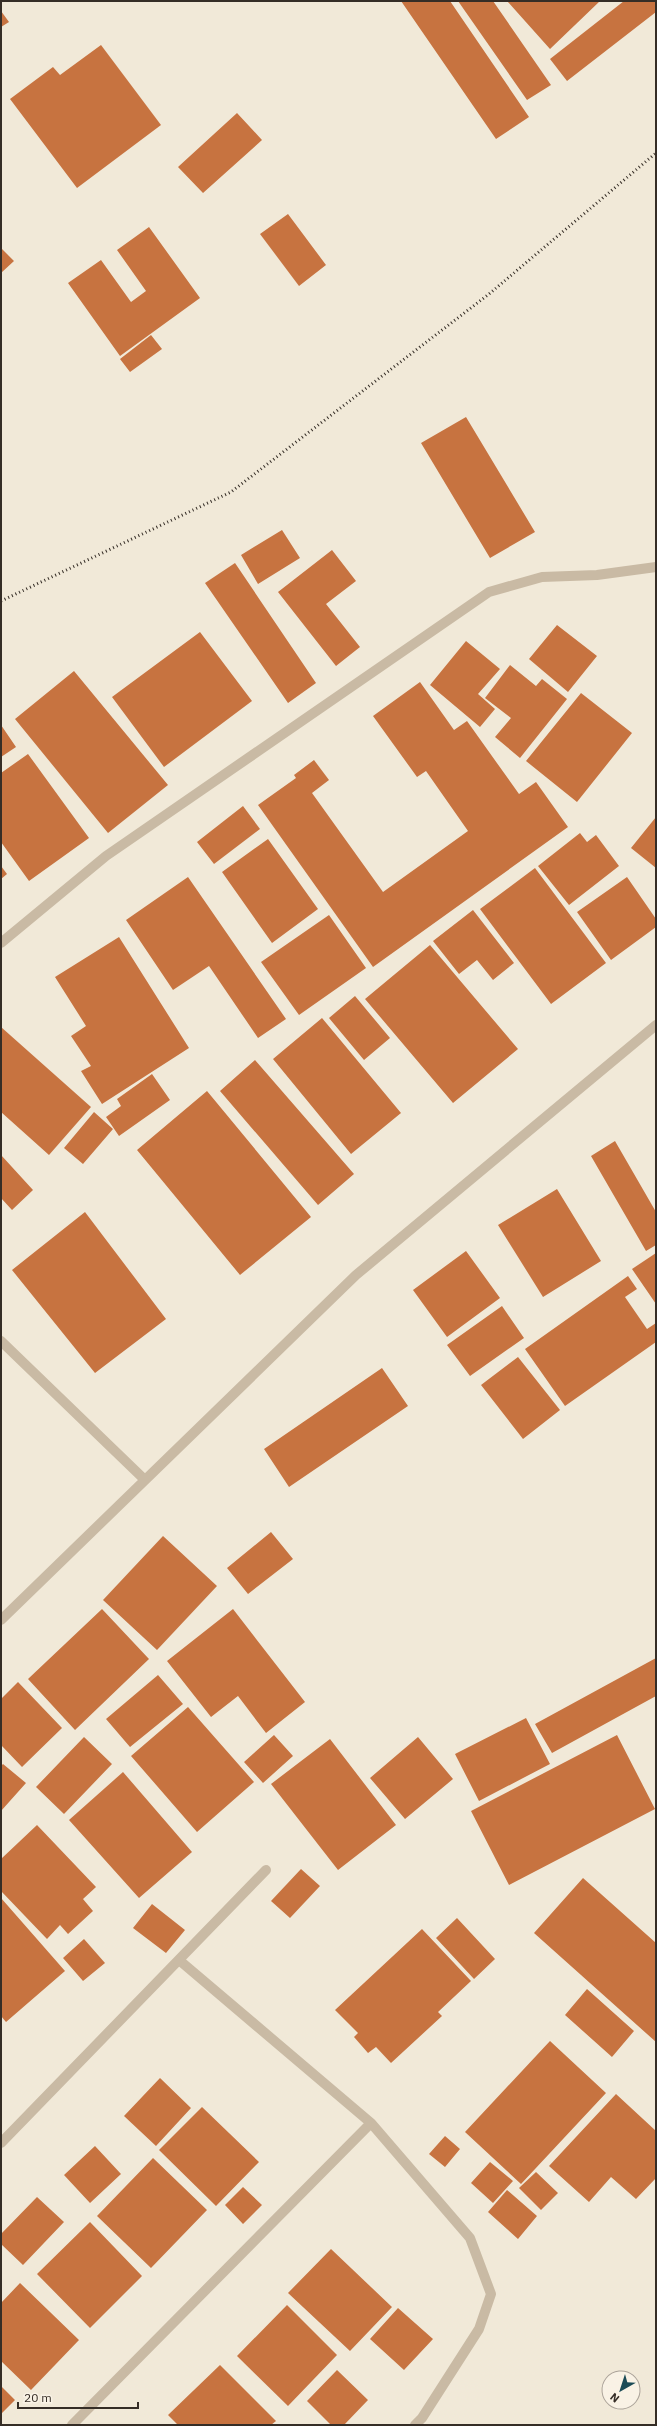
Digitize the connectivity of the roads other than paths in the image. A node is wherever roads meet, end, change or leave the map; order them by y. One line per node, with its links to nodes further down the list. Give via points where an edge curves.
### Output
1 (656, 567): 2 (street, via 596,575 542,577 489,592 106,856)
2 (1, 942)
3 (656, 1026): 5 (street, via 356,1275)
4 (1, 1341): 5 (street)
5 (145, 1480): 6 (street)
6 (1, 1620)
7 (266, 1870): 8 (street)
8 (179, 1960): 9 (street); 10 (street)
9 (371, 2123): 11 (street, via 470,2238 491,2294 479,2330); 12 (street)
10 (1, 2144)
11 (422, 2423)
12 (72, 2425)

